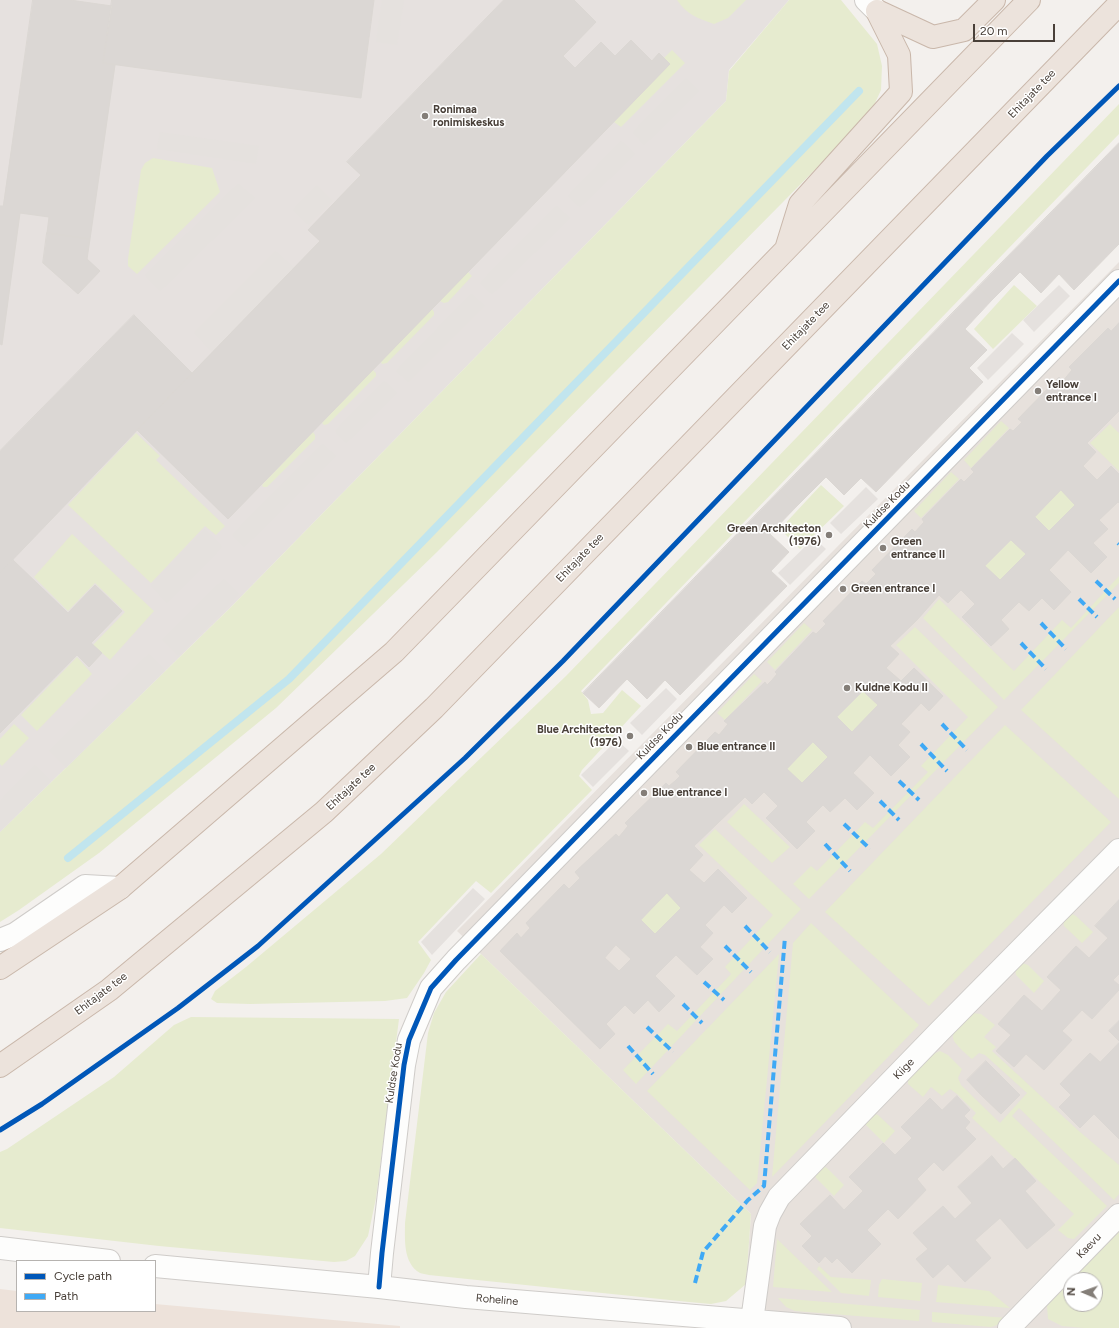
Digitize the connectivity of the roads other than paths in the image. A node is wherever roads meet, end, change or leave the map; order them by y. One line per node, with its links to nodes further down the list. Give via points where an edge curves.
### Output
1 (994, 0): 4 (highway, via 964,30 932,36)
2 (1029, 0): 5 (highway)
3 (1119, 4): 11 (highway, Ehitajate tee, via 434,708 317,818 109,990)
4 (871, 6): 5 (highway, via 899,55 901,92 800,204)
5 (785, 252): 8 (highway, via 394,652)
6 (1119, 281): 16 (street, Kuldse Kodu, via 431,988 409,1040 404,1065)
7 (1119, 850): 18 (street, Kiige, via 779,1197 765,1226)
8 (120, 888): 9 (street, via 85,886 15,934); 10 (highway)
9 (0, 940)
10 (0, 968)
11 (0, 1066)
12 (1119, 1215): 20 (street, Kaevu)
13 (0, 1248): 14 (street)
14 (101, 1260)
15 (156, 1266): 16 (street, Roheline)
16 (379, 1287): 17 (street, Roheline)
17 (669, 1321): 18 (street, Roheline)
18 (752, 1321): 19 (street, Roheline)
19 (840, 1328)
20 (1009, 1328)

